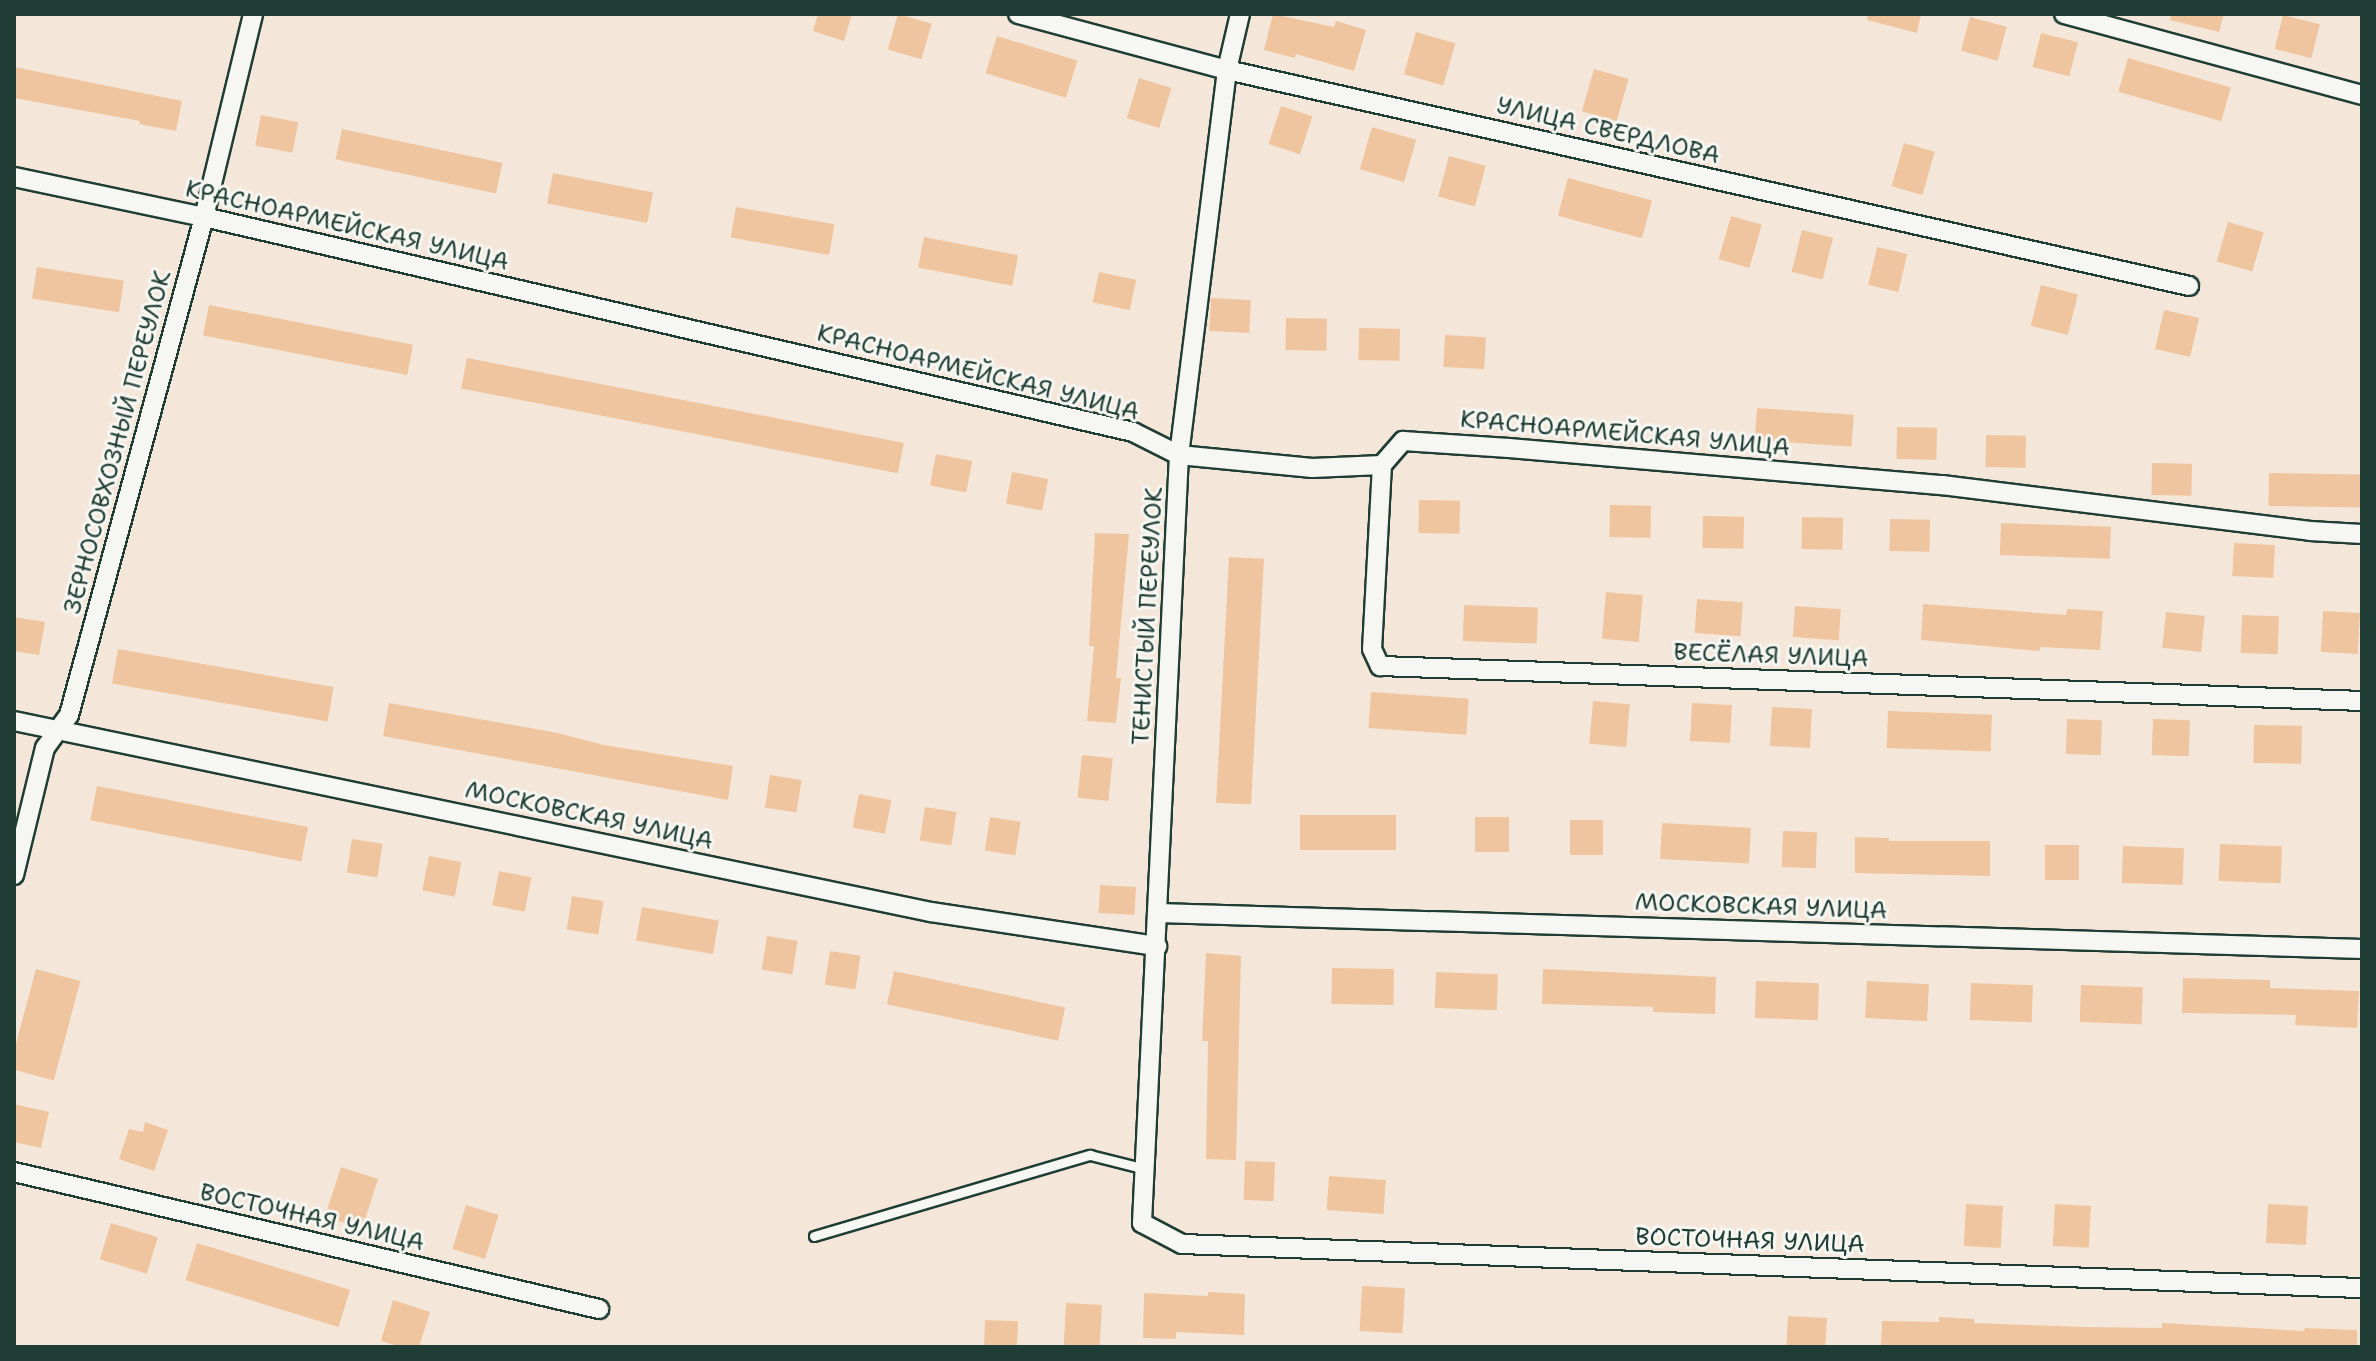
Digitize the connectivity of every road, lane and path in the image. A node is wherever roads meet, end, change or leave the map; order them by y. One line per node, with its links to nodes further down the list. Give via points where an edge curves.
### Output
1 (253, 14): 8 (street, ЗЕРНОСОВХОЗНЫЙ ПЕРЕУЛОК)
2 (1018, 14): 5 (street, УЛИЦА СВЕРДЛОВА)
3 (1240, 14): 5 (street, ТЕНИСТЫЙ ПЕРЕУЛОК)
4 (2064, 14): 6 (street)
5 (1227, 70): 9 (street, УЛИЦА СВЕРДЛОВА); 10 (street, ТЕНИСТЫЙ ПЕРЕУЛОК)
6 (2362, 95)
7 (14, 177): 8 (street, КРАСНОАРМЕЙСКАЯ УЛИЦА)
8 (204, 217): 10 (street, КРАСНОАРМЕЙСКАЯ УЛИЦА, via 1133,432); 15 (street, ЗЕРНОСОВХОЗНЫЙ ПЕРЕУЛОК, via 69,715)
9 (2189, 286)
10 (1179, 455): 11 (street, КРАСНОАРМЕЙСКАЯ УЛИЦА, via 1312,468); 17 (street, ТЕНИСТЫЙ ПЕРЕУЛОК)
11 (1382, 465): 12 (street, КРАСНОАРМЕЙСКАЯ УЛИЦА, via 1403,441 1509,448 1942,485); 13 (street, ВЕСЁЛАЯ УЛИЦА, via 1372,649 1380,666)
12 (2362, 534)
13 (2362, 701)
14 (14, 721): 15 (street, МОСКОВСКАЯ УЛИЦА)
15 (58, 730): 16 (street, ЗЕРНОСОВХОЗНЫЙ ПЕРЕУЛОК, via 45,748); 18 (street, МОСКОВСКАЯ УЛИЦА, via 931,912)
16 (14, 875)
17 (1158, 913): 18 (street, ТЕНИСТЫЙ ПЕРЕУЛОК); 19 (street, МОСКОВСКАЯ УЛИЦА)
18 (1157, 946): 20 (street, ТЕНИСТЫЙ ПЕРЕУЛОК)
19 (2362, 949)
20 (1146, 1169): 22 (street, ТЕНИСТЫЙ ПЕРЕУЛОК); 23 (lane, via 1090,1155)
21 (14, 1172): 25 (street, ВОСТОЧНАЯ УЛИЦА)
22 (1142, 1223): 24 (street, ВОСТОЧНАЯ УЛИЦА, via 1182,1244)
23 (814, 1236)
24 (2362, 1288)
25 (599, 1309)

